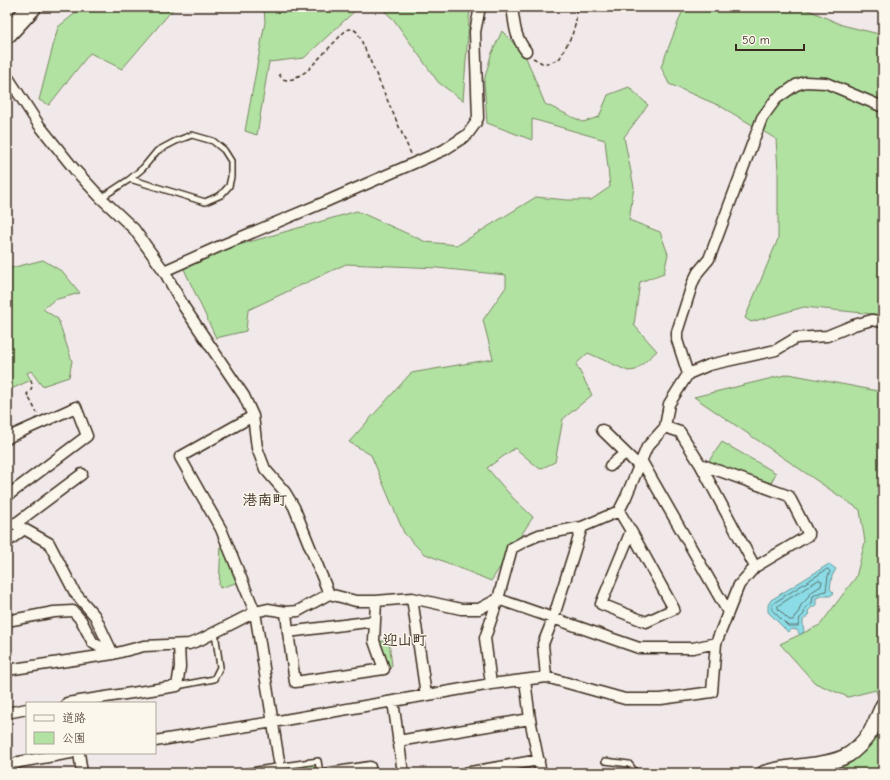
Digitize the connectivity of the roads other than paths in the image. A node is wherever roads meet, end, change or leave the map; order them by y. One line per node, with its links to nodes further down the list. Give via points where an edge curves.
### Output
1 (32, 7): 4 (highway)
2 (480, 7): 10 (street, via 475,32 478,118 467,135 415,164)
3 (512, 7): 5 (street, via 516,33)
4 (7, 34)
5 (526, 51)
6 (7, 76): 9 (street, via 39,125)
7 (883, 107): 12 (street, via 826,83 805,82 776,99 762,118 709,258 693,282 677,332 677,340)
8 (130, 179): 8 (lane, via 205,202 221,195 229,186 231,161 224,150 213,141 192,135 157,151); 9 (lane)
9 (101, 198): 10 (street, via 134,229)
10 (164, 271): 13 (street, via 184,307 244,396)
11 (883, 322): 12 (street, via 872,320 827,336 796,338 776,350 709,365)
12 (688, 374): 14 (street, via 669,404)
13 (253, 416): 29 (street, via 257,448 265,469 294,507); 33 (street, via 180,456 221,528)
14 (665, 427): 18 (street, via 647,448); 19 (street, via 680,432)
15 (602, 430): 17 (street)
16 (7, 439): 22 (street, via 76,407 87,436)
17 (625, 453): 18 (street); 20 (street)
18 (640, 463): 23 (street); 35 (street)
19 (700, 464): 28 (street); 28 (street, via 789,496 809,535)
20 (610, 466)
21 (82, 474): 24 (street)
22 (7, 496)
23 (619, 511): 25 (street); 26 (street)
24 (15, 525): 27 (street); 43 (street, via 49,543 74,593 96,616)
25 (582, 527): 31 (street, via 538,536 512,548); 36 (street)
26 (631, 531): 26 (street, via 674,609 646,622 602,604)
27 (7, 542)
28 (755, 567): 35 (street, via 740,585)
29 (329, 594): 32 (street, via 356,601); 34 (street, via 298,611)
30 (412, 598): 31 (street, via 461,609 479,609); 32 (street); 49 (street)
31 (498, 599): 36 (street); 47 (street, via 485,638)
32 (376, 601): 38 (street)
33 (255, 612): 34 (street, via 268,609); 39 (street); 56 (street)
34 (286, 612): 40 (street)
35 (728, 612): 41 (street)
36 (553, 619): 41 (street, via 639,648 693,648); 45 (street, via 543,644)
37 (7, 621): 43 (street, via 73,611 81,620 93,643)
38 (375, 621): 40 (street); 40 (street, via 374,641 384,669 295,682)
39 (215, 632): 42 (street, via 189,644); 48 (lane, via 220,667 214,679)
40 (288, 632)
41 (716, 643): 45 (street, via 712,692 661,699 625,698)
42 (179, 645): 43 (street, via 144,646); 48 (street, via 180,667)
43 (113, 654): 44 (street)
44 (7, 670)
45 (546, 677): 46 (street)
46 (525, 680): 47 (street); 55 (street)
47 (491, 684): 49 (street)
48 (177, 686): 51 (street)
49 (426, 695): 50 (street)
50 (393, 701): 56 (street); 58 (street)
51 (73, 702)
52 (883, 705): 74 (street, via 870,732 849,754 828,762)
53 (26, 709): 54 (street)
54 (7, 713)
55 (530, 719): 58 (street); 61 (street)
56 (273, 722): 57 (street); 62 (street)
57 (156, 741)
58 (398, 741): 70 (street)
59 (65, 754): 64 (street, via 19,762)
60 (79, 754): 65 (street)
61 (539, 760): 71 (street); 72 (street)
62 (280, 761)
63 (605, 761): 73 (lane, via 629,764)
64 (7, 768)
65 (82, 773)
66 (240, 773): 67 (lane, via 318,761)
67 (320, 773)
68 (330, 773): 69 (street, via 370,767)
69 (371, 773)
70 (403, 773)
71 (465, 773)
72 (541, 773)
73 (636, 773)
74 (764, 773)

